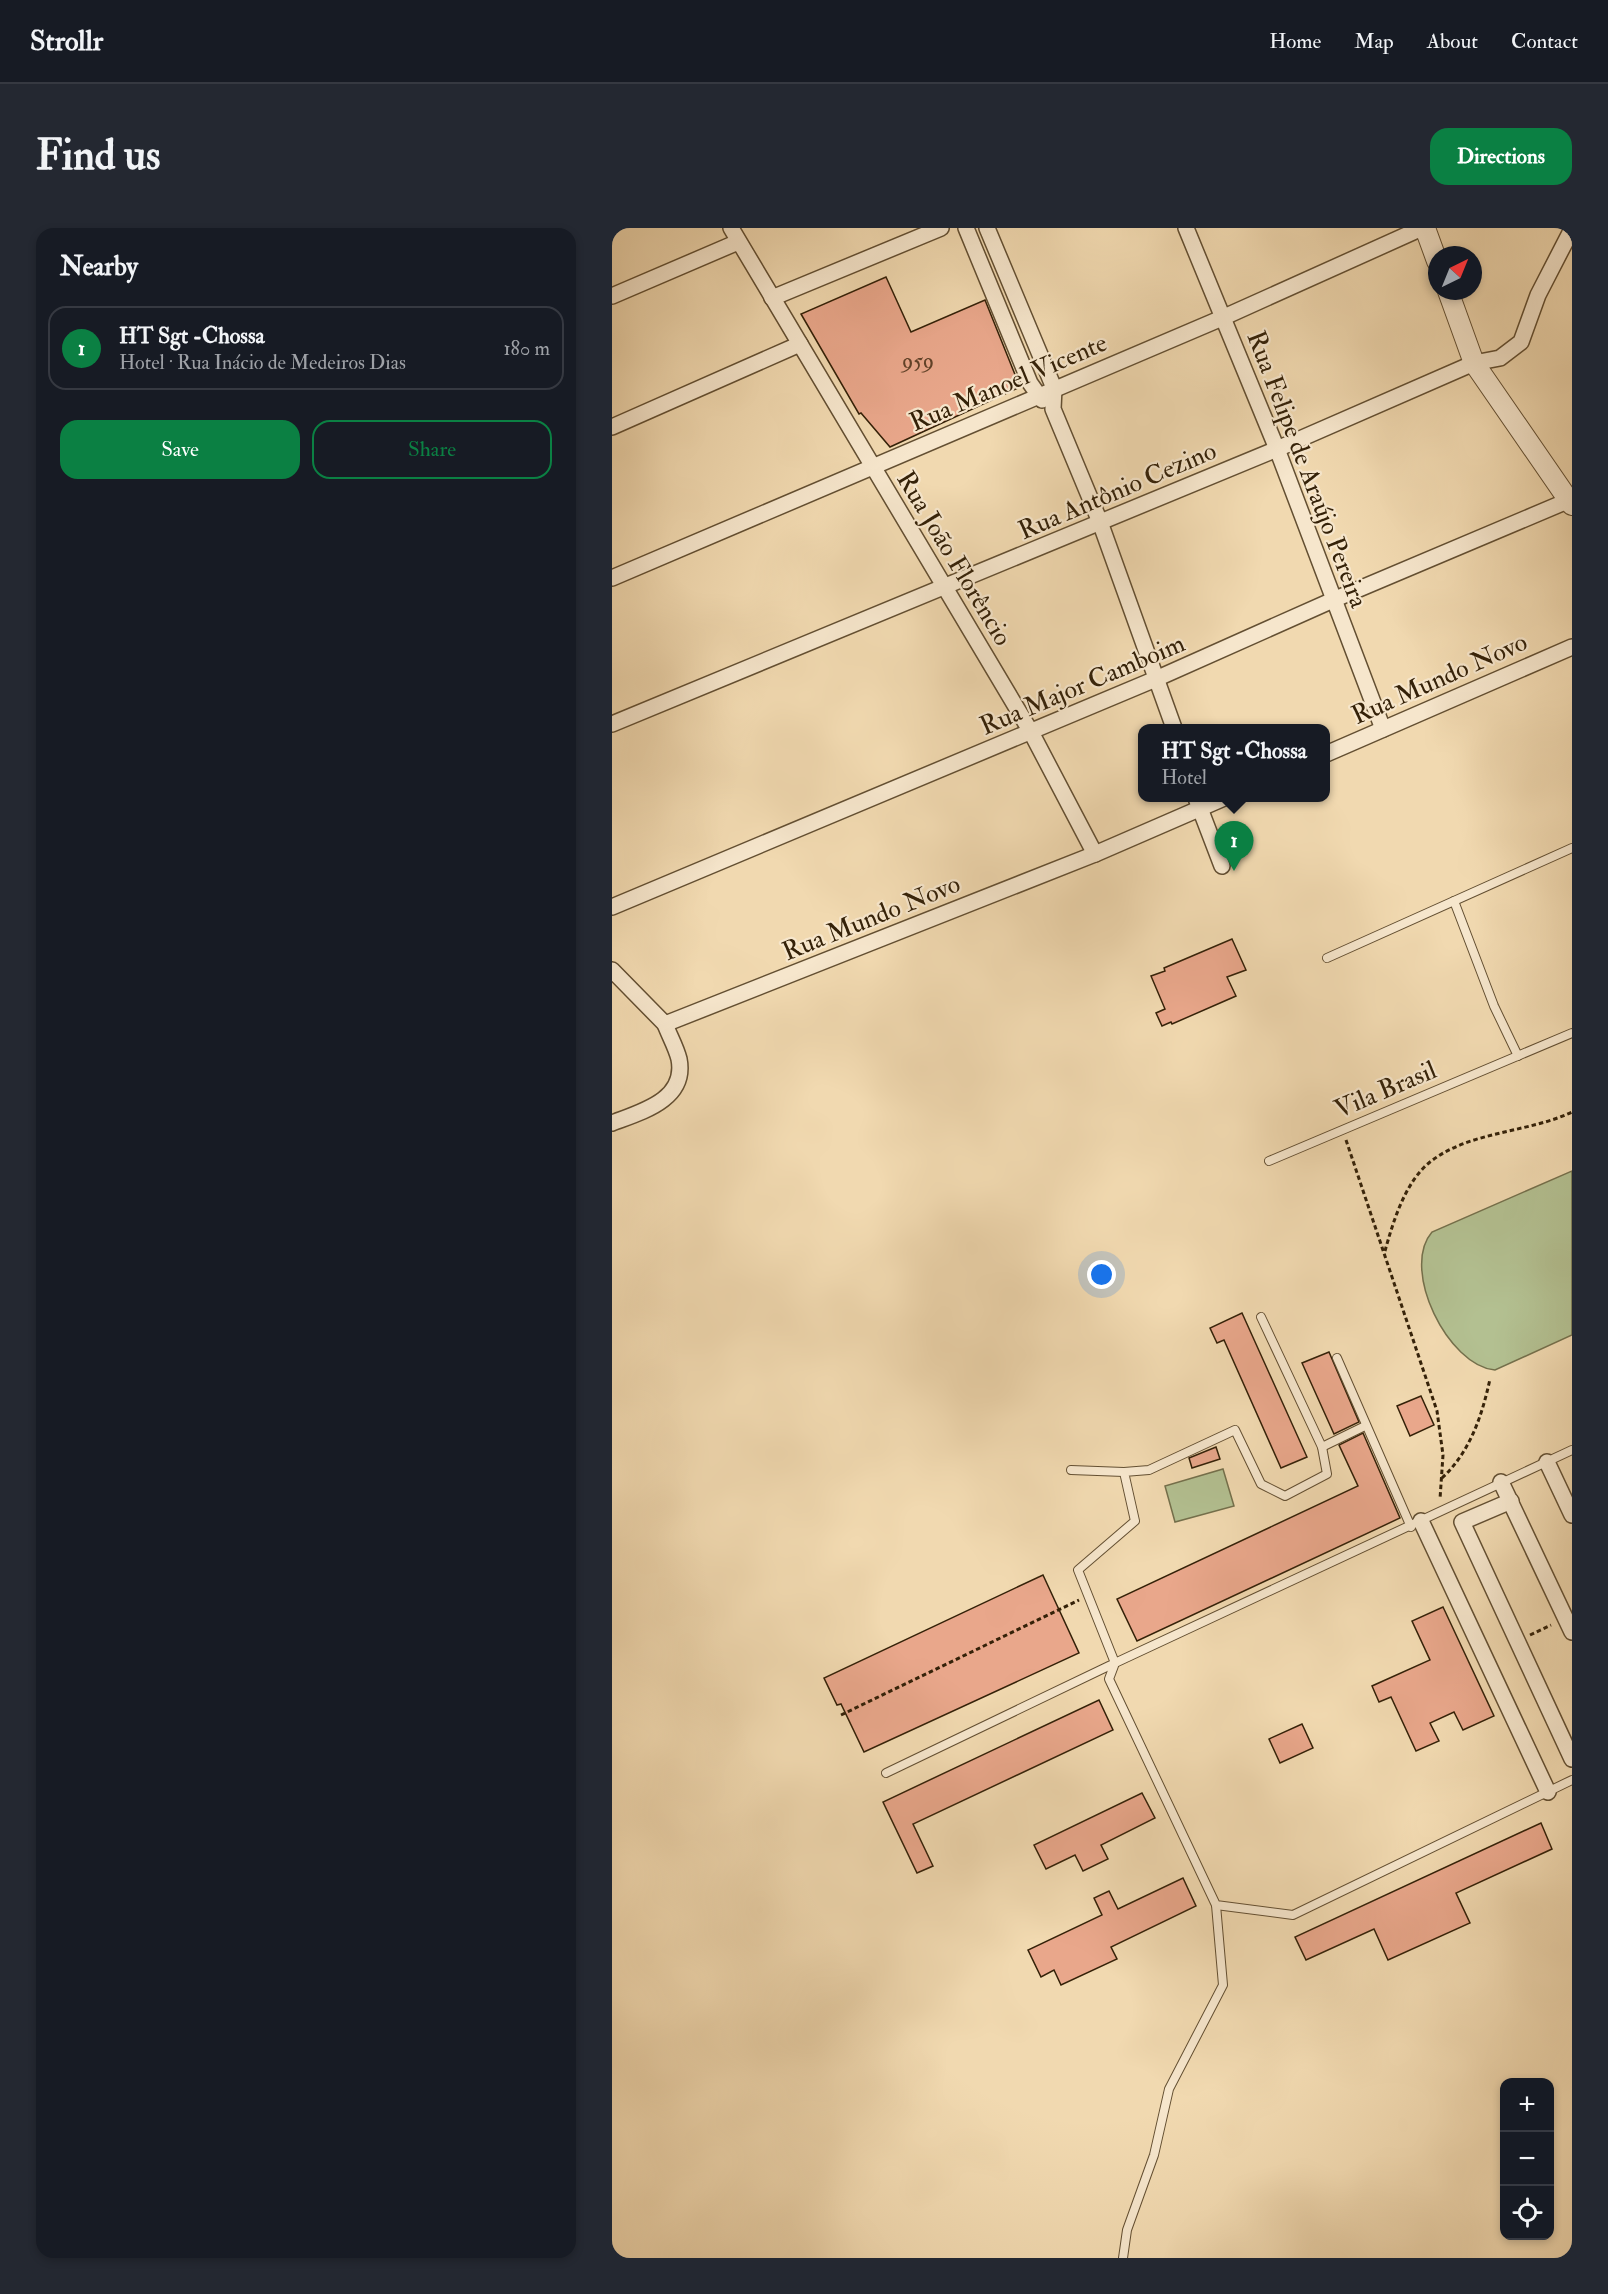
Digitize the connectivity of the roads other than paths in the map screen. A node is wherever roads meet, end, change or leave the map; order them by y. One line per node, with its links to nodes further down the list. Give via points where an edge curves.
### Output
1 (731, 228): 8 (street, Rua João Florêncio)
2 (941, 228): 13 (street)
3 (966, 228): 11 (street)
4 (987, 228): 10 (street)
5 (1186, 228): 15 (street, Rua Felipe de Araújo Pereira)
6 (1423, 228): 9 (street); 15 (street, Rua Manoel Vicente)
7 (1572, 229): 19 (street, Rua Antônio Cezino, via 1538,294 1521,342 1500,358)
8 (738, 242): 12 (street); 13 (street, Rua João Florêncio)
9 (1431, 246)
10 (997, 251): 11 (street); 16 (street)
11 (979, 260): 17 (street)
12 (612, 296)
13 (772, 298): 18 (street, Rua João Florêncio)
14 (1451, 300): 19 (street)
15 (1222, 318): 20 (street, Rua Manoel Vicente); 24 (street, Rua Felipe de Araújo Pereira)
16 (1029, 327): 17 (street); 20 (street)
17 (1009, 334): 21 (street)
18 (800, 344): 23 (street); 25 (street, Rua João Florêncio)
19 (1474, 363): 24 (street, Rua Antônio Cezino); 26 (street)
20 (1054, 388): 21 (street, Rua Manoel Vicente); 22 (street)
21 (1036, 395): 22 (street); 25 (street, Rua Manoel Vicente)
22 (1053, 409): 27 (street)
23 (612, 427)
24 (1277, 449): 27 (street, Rua Antônio Cezino); 30 (street, Rua Felipe de Araújo Pereira)
25 (873, 466): 28 (street, Rua Manoel Vicente); 29 (street, Rua João Florêncio)
26 (1571, 502): 30 (street, Rua Major Camboim)
27 (1100, 522): 29 (street, Rua Antônio Cezino); 32 (street)
28 (612, 578)
29 (944, 588): 33 (street, Rua Antônio Cezino); 36 (street, Rua João Florêncio)
30 (1333, 600): 32 (street, Rua Major Camboim); 35 (street, Rua Felipe de Araújo Pereira)
31 (1572, 646): 35 (street, Rua Mundo Novo)
32 (1158, 678): 34 (street); 36 (street, Rua Major Camboim)
33 (612, 724)
34 (1172, 724)
35 (1383, 729): 37 (street, Rua Mundo Novo)
36 (1031, 732): 40 (street, Rua João Florêncio); 43 (street, Rua Major Camboim)
37 (1330, 752)
38 (1198, 803): 40 (street, Rua Mundo Novo); 41 (street)
39 (1572, 848): 42 (lane)
40 (1095, 854): 46 (street, Rua Mundo Novo)
41 (1222, 866)
42 (1454, 901): 44 (lane); 48 (lane, via 1494,1006)
43 (612, 907)
44 (1327, 958)
45 (612, 970): 46 (street)
46 (665, 1024): 49 (street, via 678,1058 673,1088 657,1106)
47 (1572, 1033): 48 (lane, Vila Brasil)
48 (1518, 1056): 50 (lane, Vila Brasil)
49 (612, 1124)
50 (1269, 1161)
51 (1261, 1317): 54 (lane)
52 (1336, 1358): 53 (lane)
53 (1365, 1426): 54 (lane); 62 (lane)
54 (1322, 1447): 58 (lane, via 1327,1474 1285,1496 1261,1484 1235,1430 1149,1470)
55 (1572, 1450): 56 (lane)
56 (1547, 1462): 59 (lane); 61 (street)
57 (1071, 1470): 58 (lane)
58 (1124, 1472): 64 (lane, via 1136,1521 1078,1570)
59 (1502, 1482): 60 (street); 62 (lane)
60 (1510, 1501): 63 (street); 65 (street, via 1462,1522)
61 (1572, 1515)
62 (1416, 1524): 64 (lane); 68 (street)
63 (1572, 1632)
64 (1115, 1663): 66 (lane); 69 (lane, via 1109,1679)
65 (1572, 1759)
66 (886, 1773)
67 (1572, 1780): 68 (lane)
68 (1548, 1791): 69 (lane, via 1293,1915)
69 (1216, 1905): 70 (lane, via 1223,1985 1169,2089 1154,2155 1127,2230)
70 (1123, 2258)

